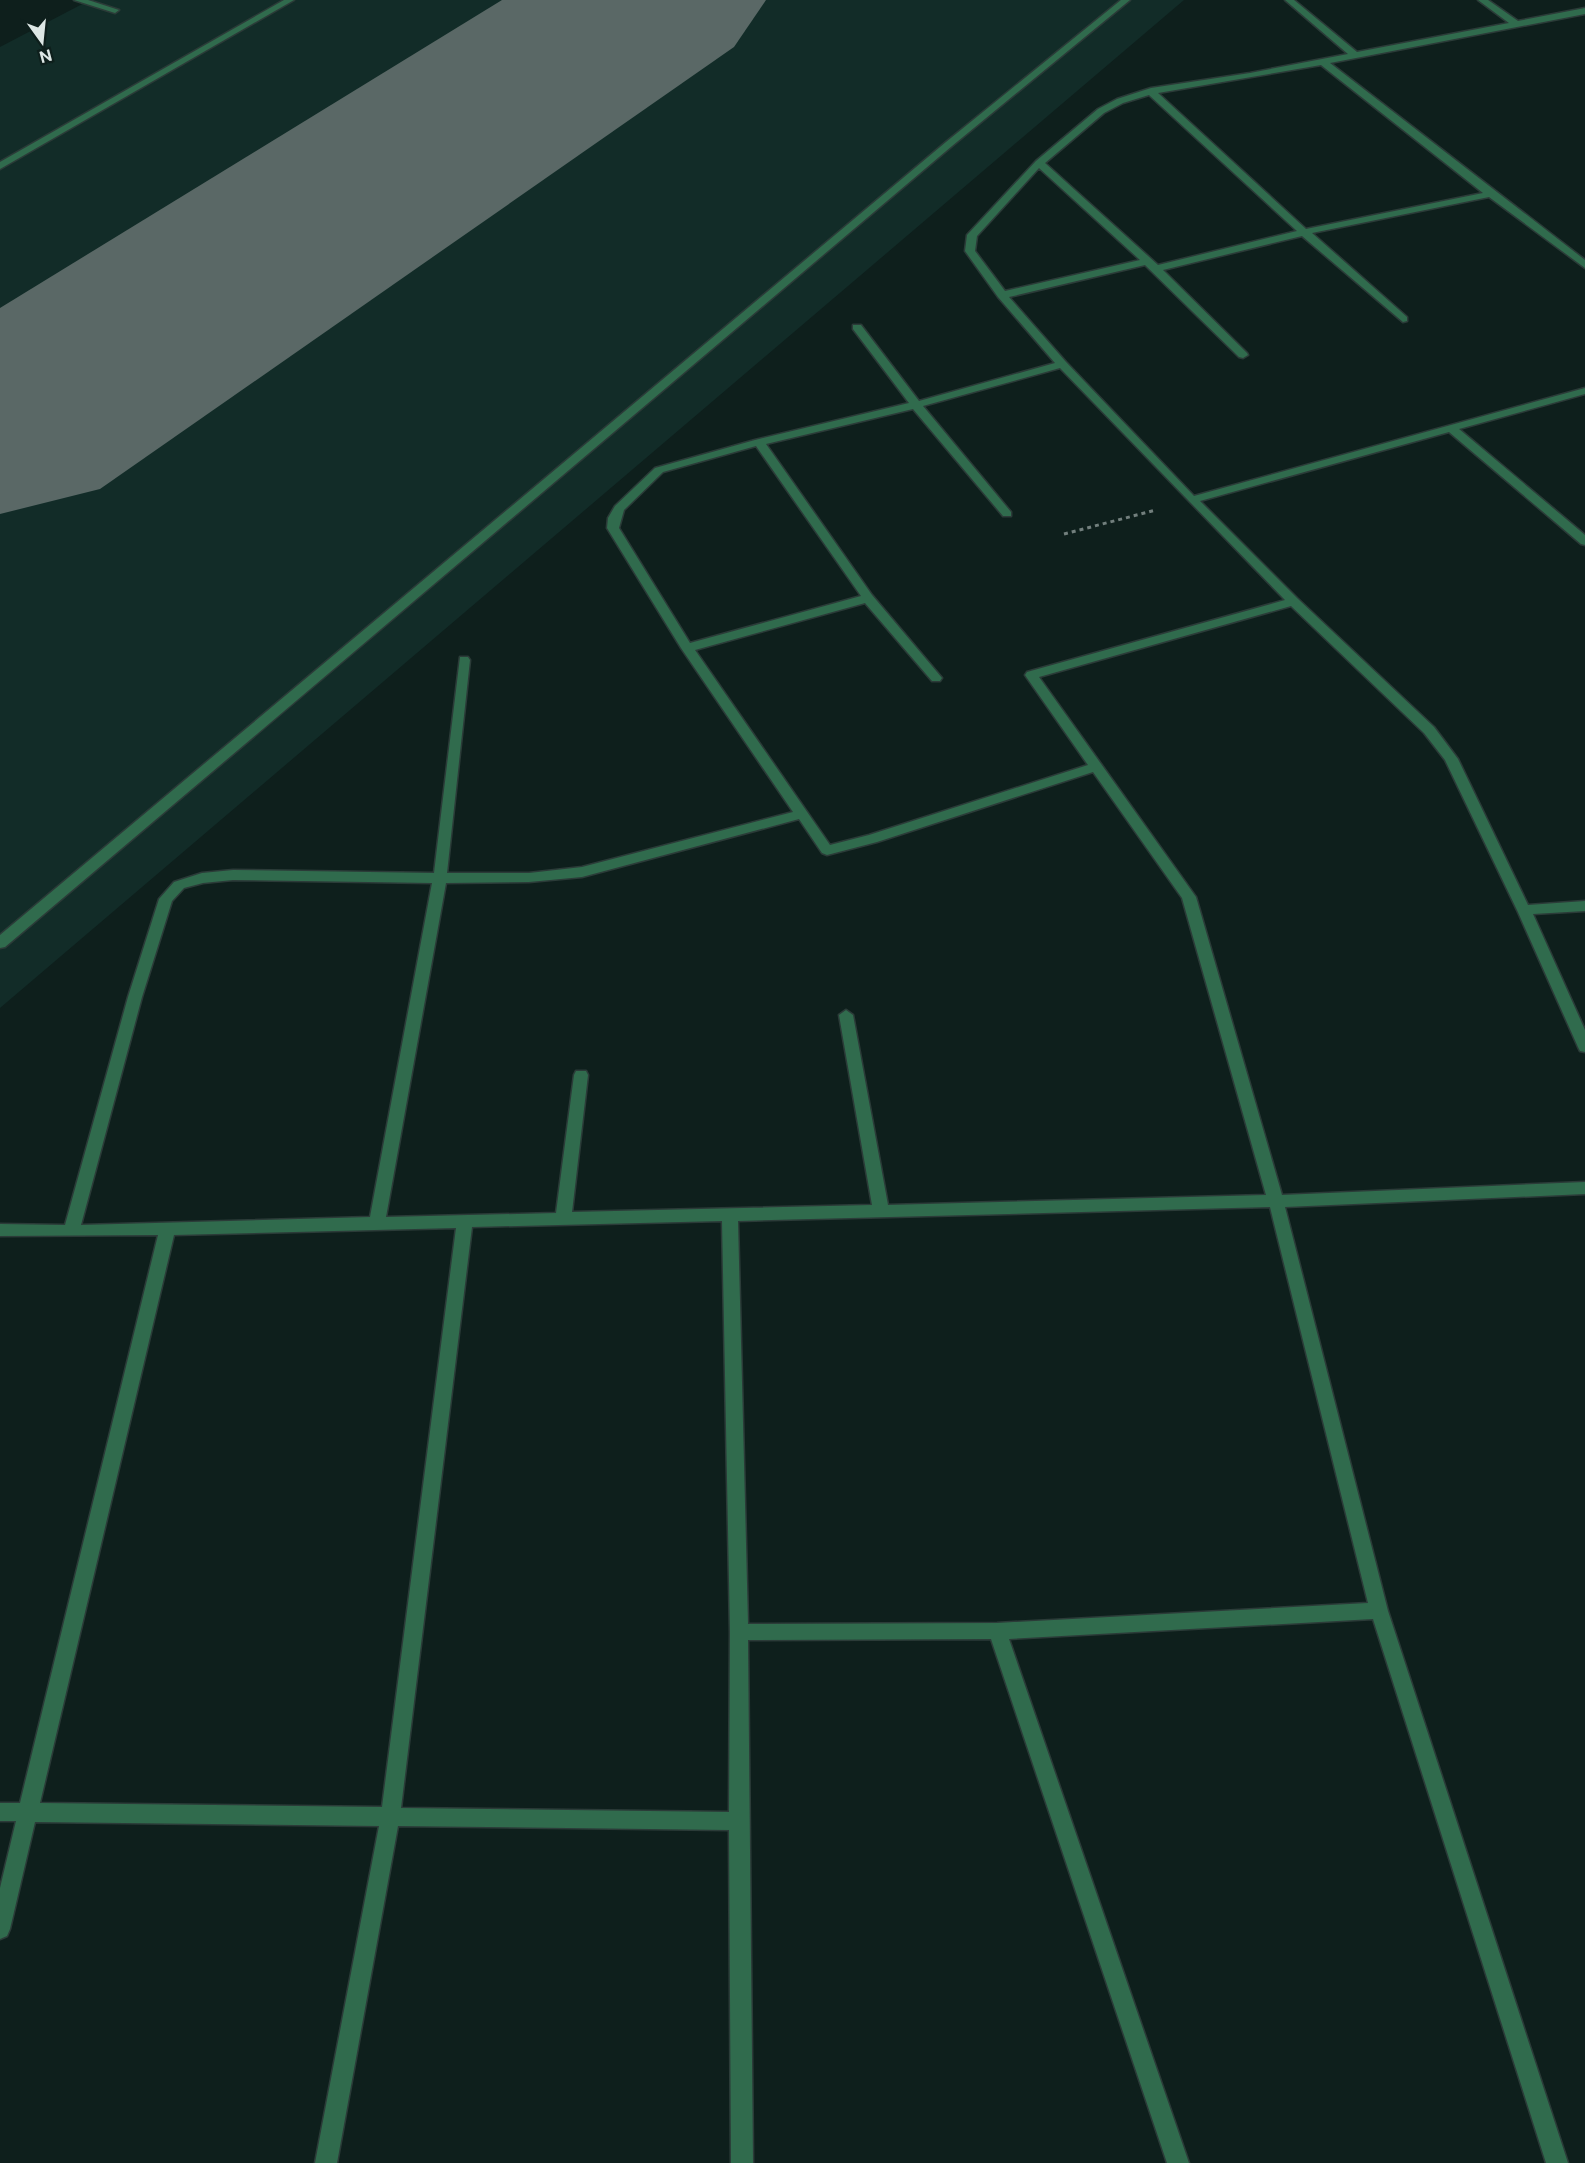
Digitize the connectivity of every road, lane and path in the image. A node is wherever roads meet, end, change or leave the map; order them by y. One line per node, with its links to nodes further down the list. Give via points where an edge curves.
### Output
1 (78, 0): 6 (street)
2 (290, 0): 13 (street)
3 (1126, 0): 42 (street, via 939,151)
4 (1289, 0): 9 (street)
5 (1482, 0): 8 (street)
6 (115, 10)
7 (1585, 11): 8 (street)
8 (1516, 24): 9 (street)
9 (1355, 55): 10 (street)
10 (1322, 61): 11 (street); 14 (street)
11 (1151, 92): 12 (street, via 1101,111); 15 (street)
12 (1040, 163): 16 (street); 19 (street, via 972,234 970,251)
13 (0, 166)
14 (1491, 194): 15 (street); 17 (street)
15 (1304, 232): 18 (street); 20 (street)
16 (1147, 261): 18 (street); 19 (street)
17 (1585, 265)
18 (1156, 269): 22 (street)
19 (1002, 295): 23 (street)
20 (1403, 319)
21 (857, 327): 25 (street)
22 (1243, 355)
23 (1062, 364): 25 (street); 28 (street)
24 (1585, 391): 26 (street)
25 (916, 405): 27 (street); 29 (street)
26 (1452, 429): 28 (street); 31 (street)
27 (759, 442): 32 (street); 34 (street, via 659,470 614,518 613,528)
28 (1192, 500): 30 (path); 33 (street)
29 (1007, 514)
30 (1064, 534)
31 (1585, 541)
32 (868, 598): 34 (street); 36 (street)
33 (1293, 601): 37 (street, via 1031,675); 41 (street, via 1429,730 1451,759)
34 (687, 648): 38 (street)
35 (464, 660): 39 (street)
36 (936, 678)
37 (1096, 766): 38 (street, via 827,850); 47 (street, via 1189,897)
38 (801, 814): 39 (street, via 555,877)
39 (440, 878): 52 (street); 55 (street, via 233,875 179,885 166,899)
40 (1585, 906): 41 (street)
41 (1524, 910): 44 (street)
42 (0, 943)
43 (846, 1015): 48 (street)
44 (1585, 1047)
45 (581, 1075): 50 (street)
46 (1585, 1188): 47 (street)
47 (1276, 1201): 48 (street); 56 (street)
48 (881, 1212): 49 (street)
49 (730, 1216): 50 (street); 58 (street)
50 (563, 1220): 51 (street)
51 (465, 1222): 52 (street); 61 (street)
52 (377, 1224): 53 (street)
53 (167, 1229): 55 (street); 60 (street)
54 (0, 1230): 55 (street)
55 (70, 1230)
56 (1379, 1611): 57 (street); 67 (street)
57 (997, 1631): 58 (street); 66 (street)
58 (739, 1632): 62 (street)
59 (0, 1812): 60 (street)
60 (29, 1813): 61 (street); 63 (street)
61 (390, 1817): 62 (street); 64 (street)
62 (739, 1821): 65 (street)
63 (0, 1929)
64 (326, 2163)
65 (742, 2163)
66 (1178, 2163)
67 (1557, 2163)

